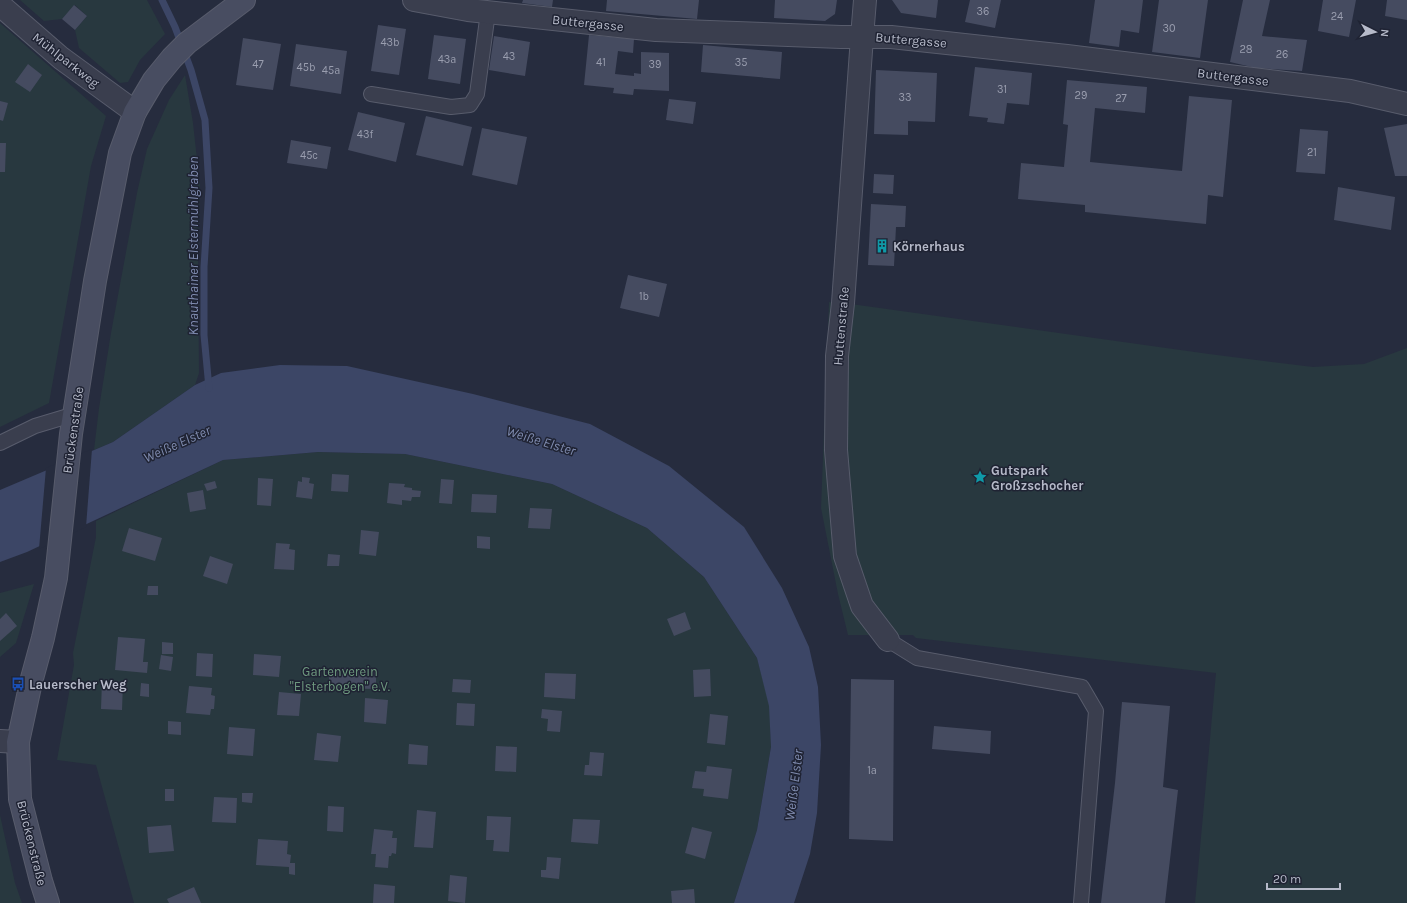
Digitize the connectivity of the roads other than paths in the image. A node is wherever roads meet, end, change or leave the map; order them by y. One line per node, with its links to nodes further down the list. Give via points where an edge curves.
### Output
1 (244, 0): 9 (main road, Brückenstraße, via 199,33 172,58 154,80)
2 (414, 0): 5 (street, Buttergasse)
3 (865, 0): 6 (street, Huttenstraße)
4 (0, 5): 9 (street, Mühlparkweg, via 61,58)
5 (488, 12): 6 (street, Buttergasse, via 656,30); 7 (lane, via 477,94 470,105 452,107)
6 (862, 37): 8 (street, Buttergasse, via 899,38 1066,56 1350,91); 12 (street, Huttenstraße, via 844,295 837,356 836,450 845,556 862,606)
7 (370, 94)
8 (1407, 104)
9 (135, 112): 10 (main road, Brückenstraße, via 120,153 95,282)
10 (73, 424): 11 (lane, via 35,426); 13 (main road, Brückenstraße, via 56,578 44,638)
11 (0, 443)
12 (888, 640): 15 (lane, via 917,658 1082,687 1096,711)
13 (9, 741): 14 (main road, Brückenstraße, via 20,799)
14 (48, 903)
15 (1081, 903)

